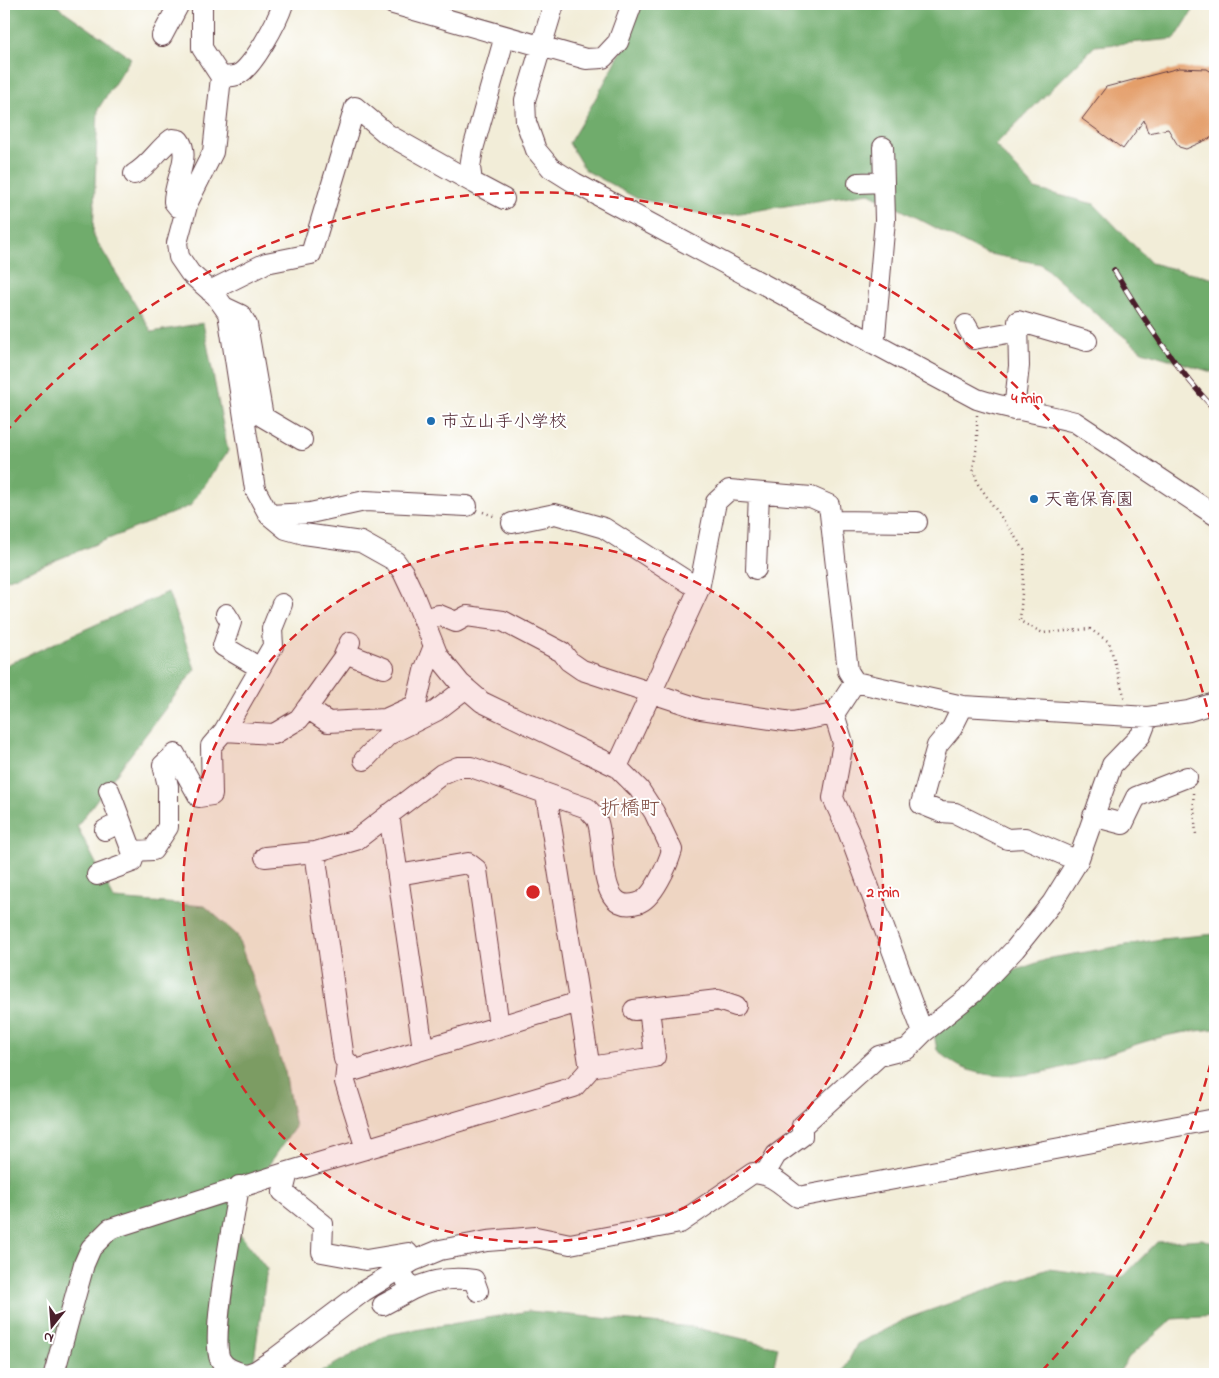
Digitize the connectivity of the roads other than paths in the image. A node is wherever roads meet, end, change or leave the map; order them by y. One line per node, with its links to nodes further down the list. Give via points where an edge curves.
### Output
1 (179, 4): 7 (street)
2 (282, 4): 10 (street, via 279,17 246,69 237,75)
3 (396, 4): 8 (street)
4 (554, 4): 9 (street)
5 (632, 4): 9 (street, via 618,42 603,58 586,59)
6 (198, 5): 10 (street, via 202,48)
7 (162, 36)
8 (505, 36): 9 (street); 13 (street, via 472,150)
9 (542, 47): 23 (street, via 525,100 526,122 536,150 551,168)
10 (221, 77): 17 (street, via 213,152)
11 (883, 146): 14 (street)
12 (134, 174): 17 (street, via 172,139 179,140 184,146 184,153 174,202)
13 (472, 182): 16 (street); 18 (street, via 387,134 355,107 311,254 266,264)
14 (884, 182): 15 (street); 23 (street, via 885,220)
15 (858, 183)
16 (504, 198)
17 (186, 208): 18 (street, via 177,243 179,256 190,273)
18 (210, 291): 19 (street)
19 (224, 306): 25 (street, via 241,315 246,325 263,417); 28 (street, via 228,313 255,489)
20 (966, 325): 21 (street, via 974,339)
21 (1019, 331): 22 (street, via 1018,321); 24 (street)
22 (1087, 341)
23 (872, 343): 24 (street, via 977,399)
24 (1014, 410): 29 (street, via 1075,422)
25 (302, 440)
26 (759, 493): 30 (street, via 811,497 829,504); 33 (street); 34 (street, via 729,490 716,502)
27 (467, 506): 28 (street, via 365,501 310,514)
28 (269, 515): 37 (street, via 286,529 361,542 395,561)
29 (1215, 515)
30 (831, 521): 31 (street); 41 (street, via 848,671)
31 (917, 522)
32 (512, 523): 34 (street, via 554,514 604,528)
33 (756, 569)
34 (699, 589): 43 (street)
35 (282, 604): 39 (street, via 272,629 273,646)
36 (226, 614): 39 (street, via 231,622 223,646)
37 (423, 619): 38 (street); 43 (street, via 438,615 456,622 468,616 503,621 562,652 568,661 582,670)
38 (434, 646): 42 (street, via 438,656); 46 (street, via 416,705 404,712 385,719 328,722)
39 (260, 668): 49 (street)
40 (384, 668): 46 (street, via 347,648)
41 (855, 682): 45 (street); 47 (street)
42 (466, 688): 50 (street, via 436,711 388,735); 51 (street, via 482,702)
43 (651, 693): 47 (street, via 701,709 792,722); 51 (street)
44 (1215, 703): 48 (street, via 1189,711)
45 (963, 706): 48 (street); 60 (street, via 952,728 937,746 921,804 940,812 955,813 1007,839 1025,838)
46 (308, 708): 49 (street, via 299,719 274,734)
47 (834, 714): 66 (street, via 843,743 833,798 852,840)
48 (1139, 716): 56 (street, via 1141,735 1112,765)
49 (224, 731): 57 (street, via 211,746 212,795 199,797 175,754 163,765 168,786 168,827 153,850)
50 (364, 760)
51 (617, 767): 54 (street, via 639,789 672,850 650,894 641,902 628,906 616,901 608,890 597,820 587,808)
52 (1190, 782): 56 (street, via 1136,797 1123,824)
53 (109, 790): 57 (street, via 113,826 132,851)
54 (546, 794): 55 (street, via 471,767 458,768 442,774); 63 (street)
55 (389, 814): 58 (street, via 356,840); 62 (street)
56 (1093, 816): 60 (street)
57 (136, 851): 61 (street, via 132,862)
58 (315, 852): 59 (street); 68 (street, via 344,1059)
59 (265, 857)
60 (1078, 861): 66 (street, via 1052,903 1015,949 973,993)
61 (97, 874)
62 (398, 875): 65 (street, via 468,863 477,870); 67 (street)
63 (579, 1002): 65 (street); 69 (street)
64 (736, 1006): 69 (street, via 718,1000 642,1010 655,1057)
65 (499, 1026): 67 (street)
66 (923, 1033): 73 (street, via 907,1049 879,1056 802,1126 802,1136 776,1155)
67 (423, 1048): 68 (street, via 356,1070)
68 (347, 1062): 71 (street, via 345,1082)
69 (590, 1066): 71 (street, via 574,1087)
70 (1215, 1118): 73 (street, via 798,1197)
71 (366, 1149): 72 (street)
72 (288, 1172): 74 (street); 75 (street, via 283,1192 323,1224 322,1252 366,1260 408,1253)
73 (766, 1174): 75 (street, via 753,1173 680,1223 570,1244 536,1237 487,1241 440,1250)
74 (239, 1186): 79 (street, via 110,1229 98,1239 84,1264); 80 (street, via 216,1335 221,1361 227,1368)
75 (407, 1265): 76 (street); 80 (street, via 364,1291 256,1371)
76 (412, 1290): 77 (street, via 427,1282 463,1278 474,1280); 78 (street)
77 (478, 1291)
78 (382, 1305)
79 (54, 1374)
80 (246, 1374)

